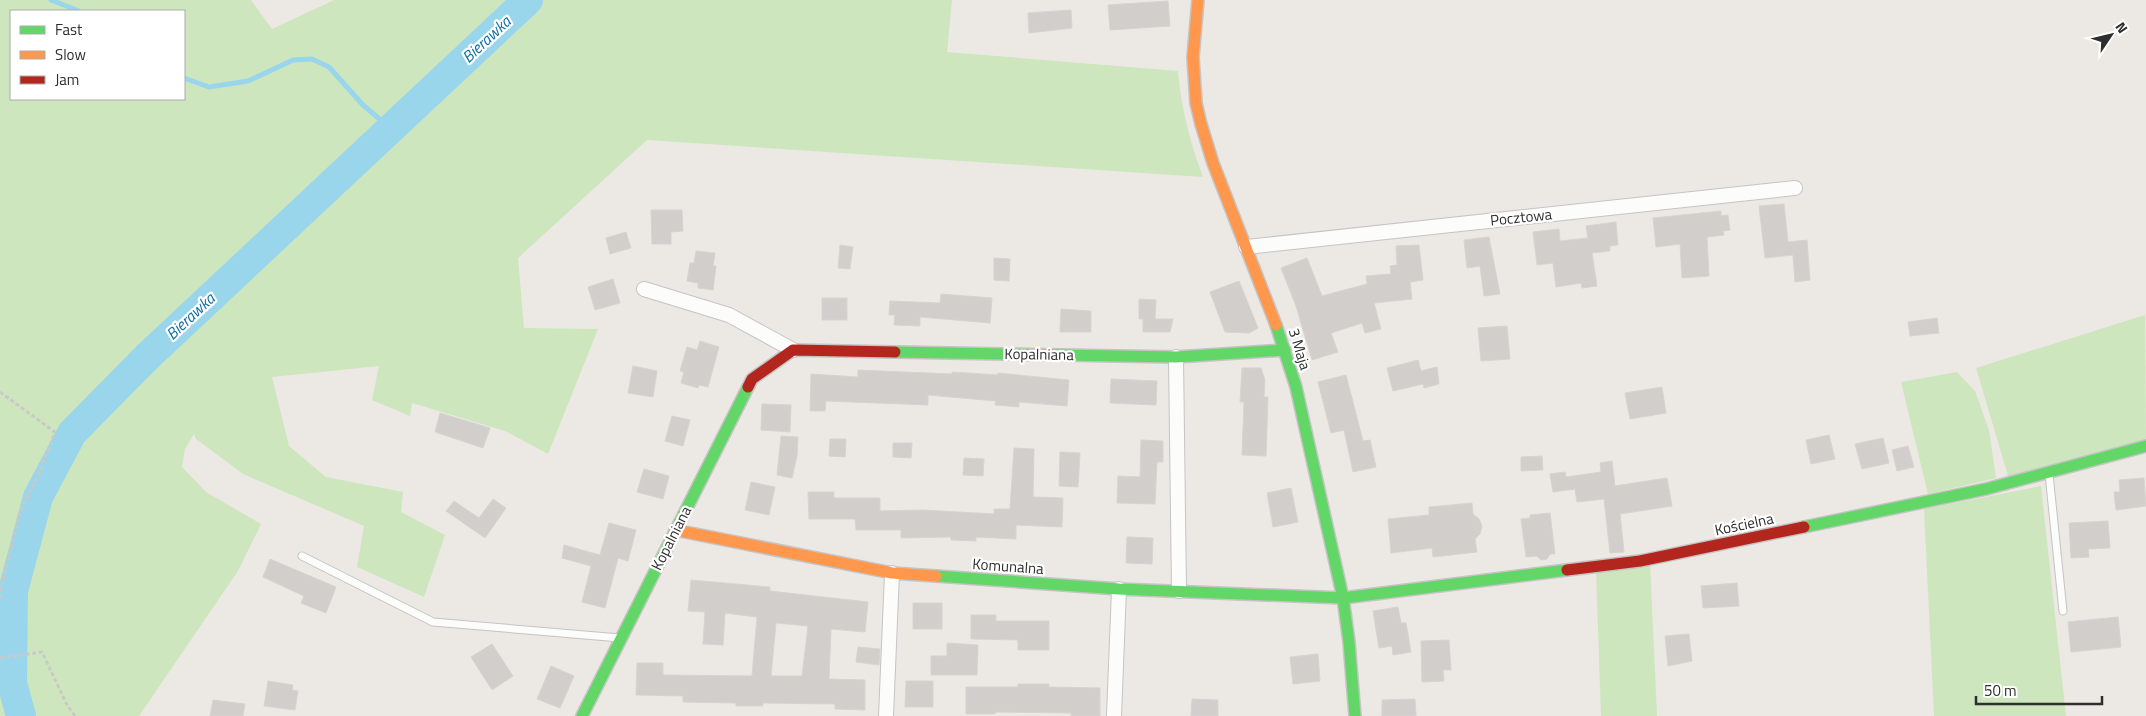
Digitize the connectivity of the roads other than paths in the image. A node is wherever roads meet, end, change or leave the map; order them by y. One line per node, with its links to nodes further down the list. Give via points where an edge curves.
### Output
1 (1198, 0): 3 (street, 3 Maja, via 1193,57 1196,103 1213,163)
2 (1795, 188): 3 (street, Pocztowa)
3 (1246, 246): 6 (street, 3 Maja)
4 (644, 289): 5 (street, Kopalniana, via 729,315)
5 (793, 350): 7 (street, Kopalniana); 10 (street, Kopalniana, via 752,379)
6 (1285, 350): 7 (street, Kopalniana); 15 (street, 3 Maja, via 1302,412)
7 (1176, 357): 14 (street)
8 (2146, 446): 9 (street, Kościelna)
9 (2049, 474): 15 (street, Kościelna, via 1632,562); 16 (lane)
10 (675, 530): 12 (street, Komunalna); 17 (street, Kopalniana)
11 (302, 556): 17 (lane, via 433,622)
12 (892, 573): 13 (street, Komunalna); 19 (street)
13 (1119, 589): 14 (street, Komunalna); 20 (street)
14 (1179, 591): 15 (street, Komunalna)
15 (1342, 598): 21 (street, 3 Maja)
16 (2063, 611)
17 (620, 638): 18 (street, Kopalniana)
18 (582, 716)
19 (886, 716)
20 (1114, 716)
21 (1355, 716)

